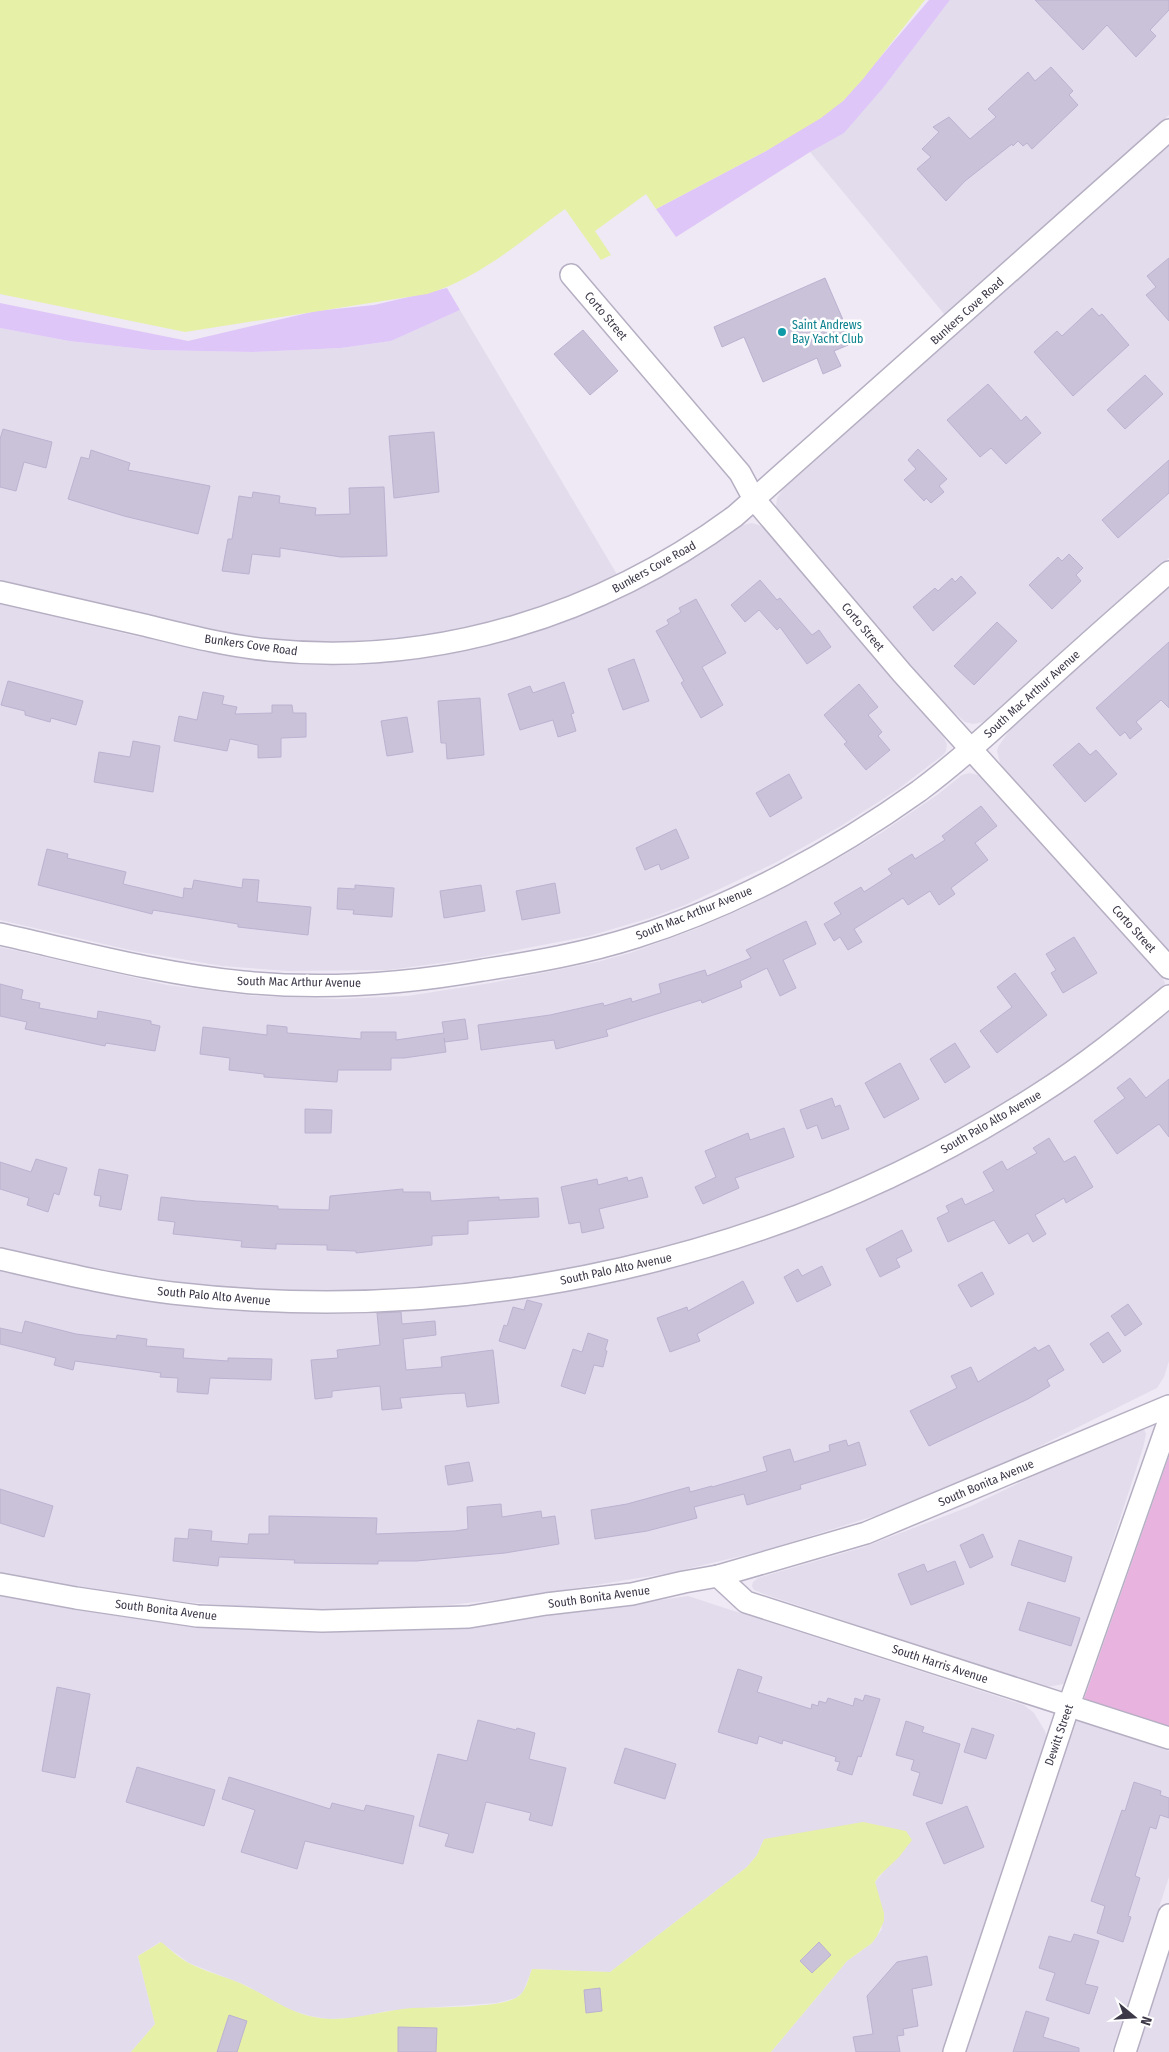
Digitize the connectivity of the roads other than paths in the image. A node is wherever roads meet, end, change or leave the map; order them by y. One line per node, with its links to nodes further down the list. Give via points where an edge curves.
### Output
1 (1169, 130): 3 (street, Bunkers Cove Road)
2 (572, 275): 3 (street, Corto Street, via 740,473)
3 (754, 498): 5 (street, Bunkers Cove Road, via 735,516 695,544 603,595 516,627 412,649 347,654 253,648 187,636); 6 (street, Corto Street)
4 (1169, 572): 6 (street, South Mac Arthur Avenue)
5 (0, 592)
6 (970, 750): 7 (street, South Mac Arthur Avenue, via 874,822 756,888 650,933 560,957 401,982 265,984 172,972); 8 (street, Corto Street)
7 (0, 934)
8 (1169, 968)
9 (1169, 996): 10 (street, South Palo Alto Avenue, via 1057,1082 980,1130 901,1172 816,1210 750,1234 620,1269 543,1284 454,1295 283,1302 134,1288)
10 (0, 1259)
11 (1169, 1406): 13 (street, South Bonita Avenue, via 866,1533)
12 (1169, 1420): 15 (street, Dewitt Street)
13 (718, 1576): 14 (street, South Bonita Avenue, via 632,1594 469,1617 322,1620 197,1616); 15 (street, South Harris Avenue, via 746,1602)
14 (0, 1584)
15 (1070, 1705): 16 (street, South Harris Avenue); 18 (street, Dewitt Street)
16 (1169, 1738)
17 (1169, 1915): 19 (street)
18 (954, 2052)
19 (1125, 2052)

